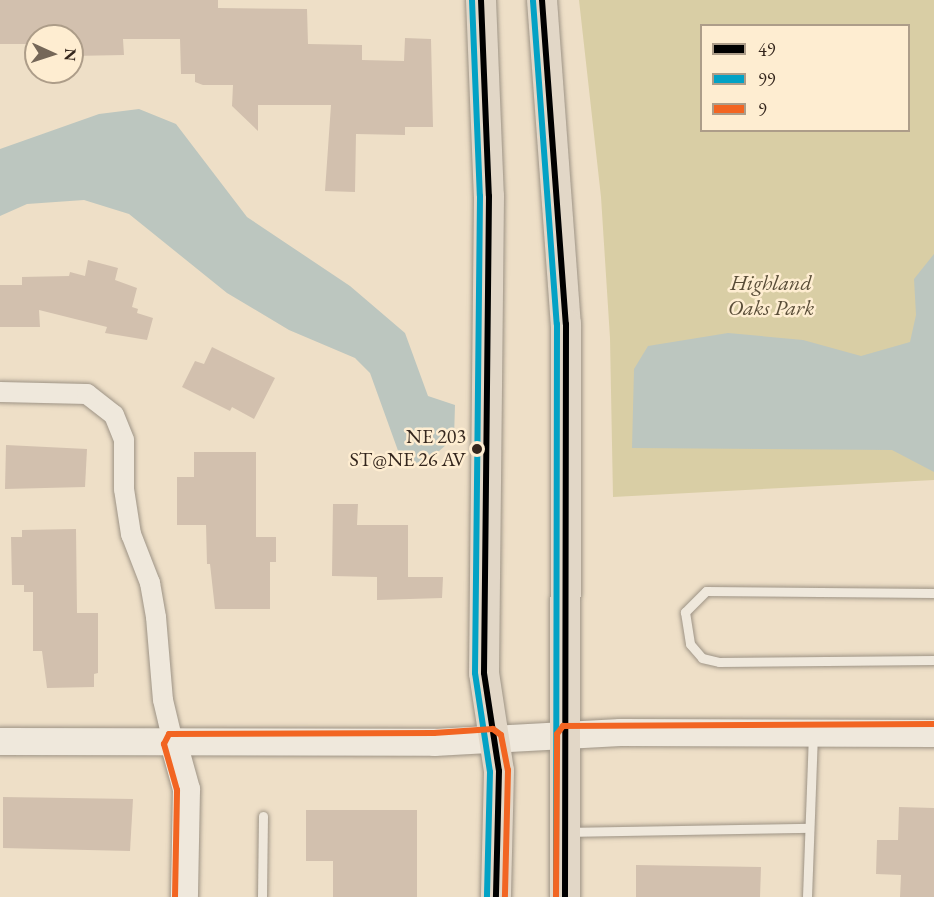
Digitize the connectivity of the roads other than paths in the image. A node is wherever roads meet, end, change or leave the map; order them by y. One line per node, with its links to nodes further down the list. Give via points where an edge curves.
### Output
1 (481, 0): 9 (main road, via 489,196 484,673)
2 (542, 0): 8 (main road, via 566,324)
3 (0, 392): 11 (street, via 87,394 114,415 124,440 124,489 131,534 150,583 163,700)
4 (934, 593): 5 (lane, via 706,591 686,612 690,644 702,658 719,662)
5 (934, 660)
6 (813, 733): 7 (main road); 8 (main road); 13 (lane)
7 (934, 733)
8 (566, 734): 9 (main road); 14 (main road)
9 (494, 738): 11 (main road, via 434,742); 17 (main road, via 499,771)
10 (0, 741): 11 (main road)
11 (173, 742): 15 (main road, via 186,789)
12 (263, 816): 16 (lane)
13 (808, 828): 14 (lane); 19 (lane)
14 (566, 832): 18 (main road)
15 (184, 897)
16 (262, 897)
17 (496, 897)
18 (565, 897)
19 (807, 897)

